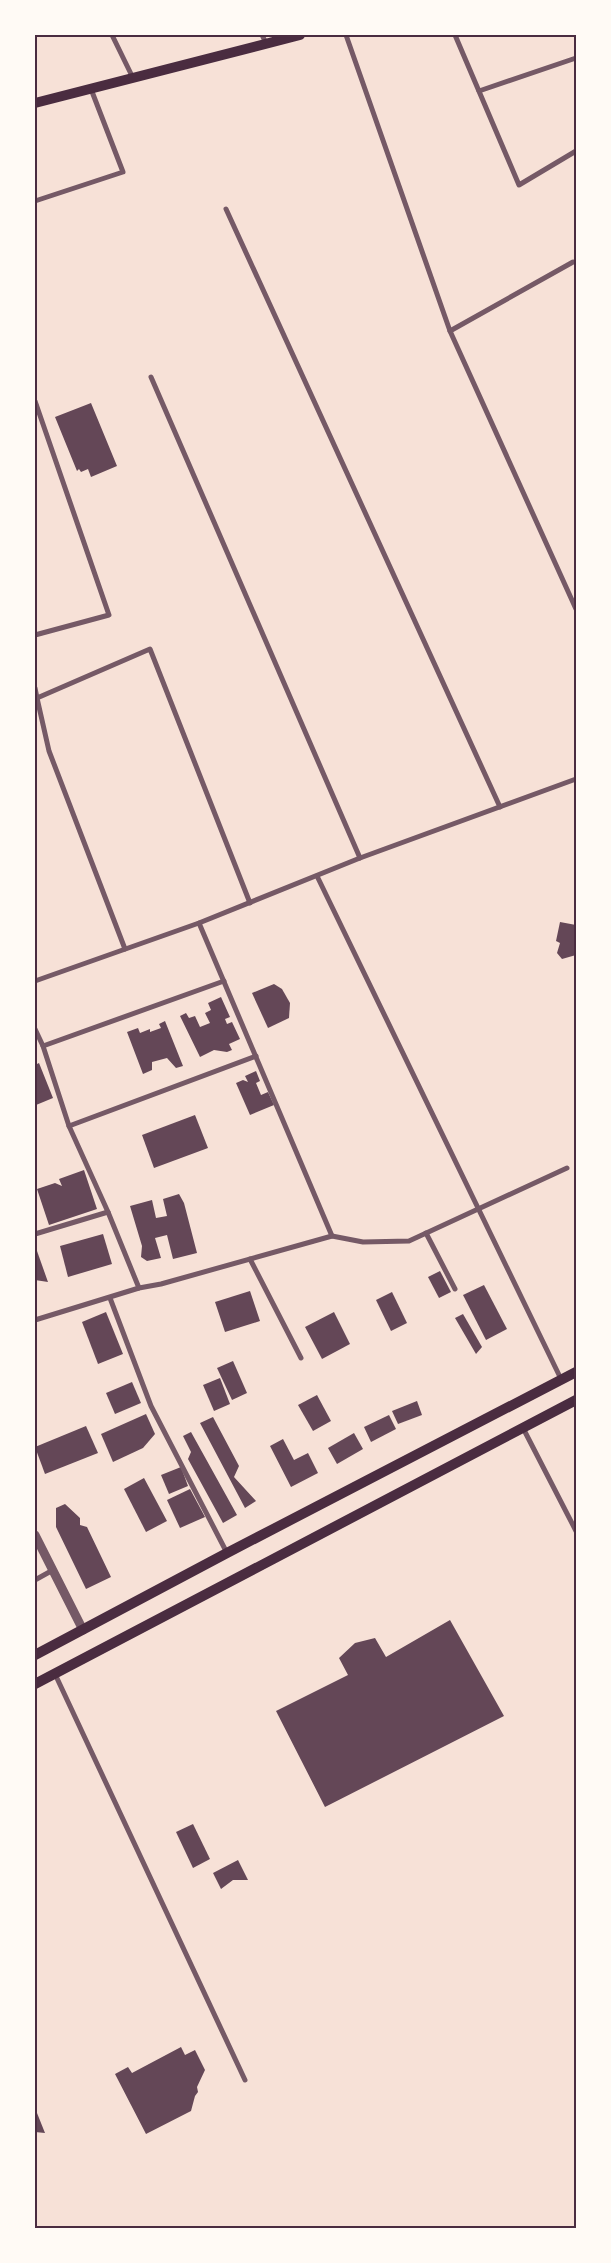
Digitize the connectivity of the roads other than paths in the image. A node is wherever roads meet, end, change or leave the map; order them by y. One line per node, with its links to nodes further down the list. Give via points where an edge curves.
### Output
1 (112, 35): 7 (street)
2 (300, 35): 5 (main road)
3 (346, 35): 15 (street)
4 (455, 35): 9 (street)
5 (264, 39): 7 (main road)
6 (576, 58): 9 (street)
7 (133, 78): 8 (main road)
8 (90, 89): 10 (main road); 12 (street, via 123,172)
9 (479, 91): 11 (street, via 519,185)
10 (35, 103)
11 (576, 151)
12 (35, 200)
13 (226, 209): 23 (street)
14 (575, 263): 15 (street)
15 (450, 331): 18 (street)
16 (151, 377): 24 (street)
17 (35, 401): 19 (street, via 109,615)
18 (576, 609)
19 (35, 635)
20 (35, 688): 21 (street)
21 (37, 698): 26 (street, via 150,649); 28 (street, via 49,751)
22 (576, 779): 23 (street)
23 (500, 807): 24 (street)
24 (360, 858): 25 (street)
25 (317, 876): 26 (street); 36 (street)
26 (250, 903): 27 (street)
27 (200, 923): 28 (street); 30 (street)
28 (125, 949): 29 (street)
29 (35, 981)
30 (224, 981): 32 (street); 33 (street)
31 (35, 1029): 32 (street)
32 (43, 1046): 34 (street)
33 (256, 1056): 34 (street); 40 (street)
34 (69, 1126): 37 (street)
35 (567, 1168): 36 (street)
36 (479, 1208): 38 (street); 48 (street)
37 (108, 1212): 39 (street); 42 (street)
38 (426, 1233): 40 (street, via 410,1241 363,1242); 43 (street)
39 (35, 1234)
40 (332, 1236): 41 (street)
41 (250, 1259): 42 (street); 46 (street)
42 (139, 1288): 44 (street)
43 (455, 1289)
44 (110, 1298): 45 (street); 53 (street, via 151,1406)
45 (35, 1320)
46 (301, 1358)
47 (576, 1372): 48 (main road)
48 (562, 1380): 53 (main road)
49 (576, 1400): 50 (main road)
50 (522, 1428): 51 (street); 58 (main road)
51 (576, 1530)
52 (35, 1535): 54 (street)
53 (227, 1553): 56 (main road)
54 (53, 1570): 55 (street); 56 (street)
55 (35, 1580)
56 (83, 1630): 57 (main road)
57 (35, 1655)
58 (55, 1673): 59 (main road); 60 (street)
59 (35, 1684)
60 (244, 2080)

